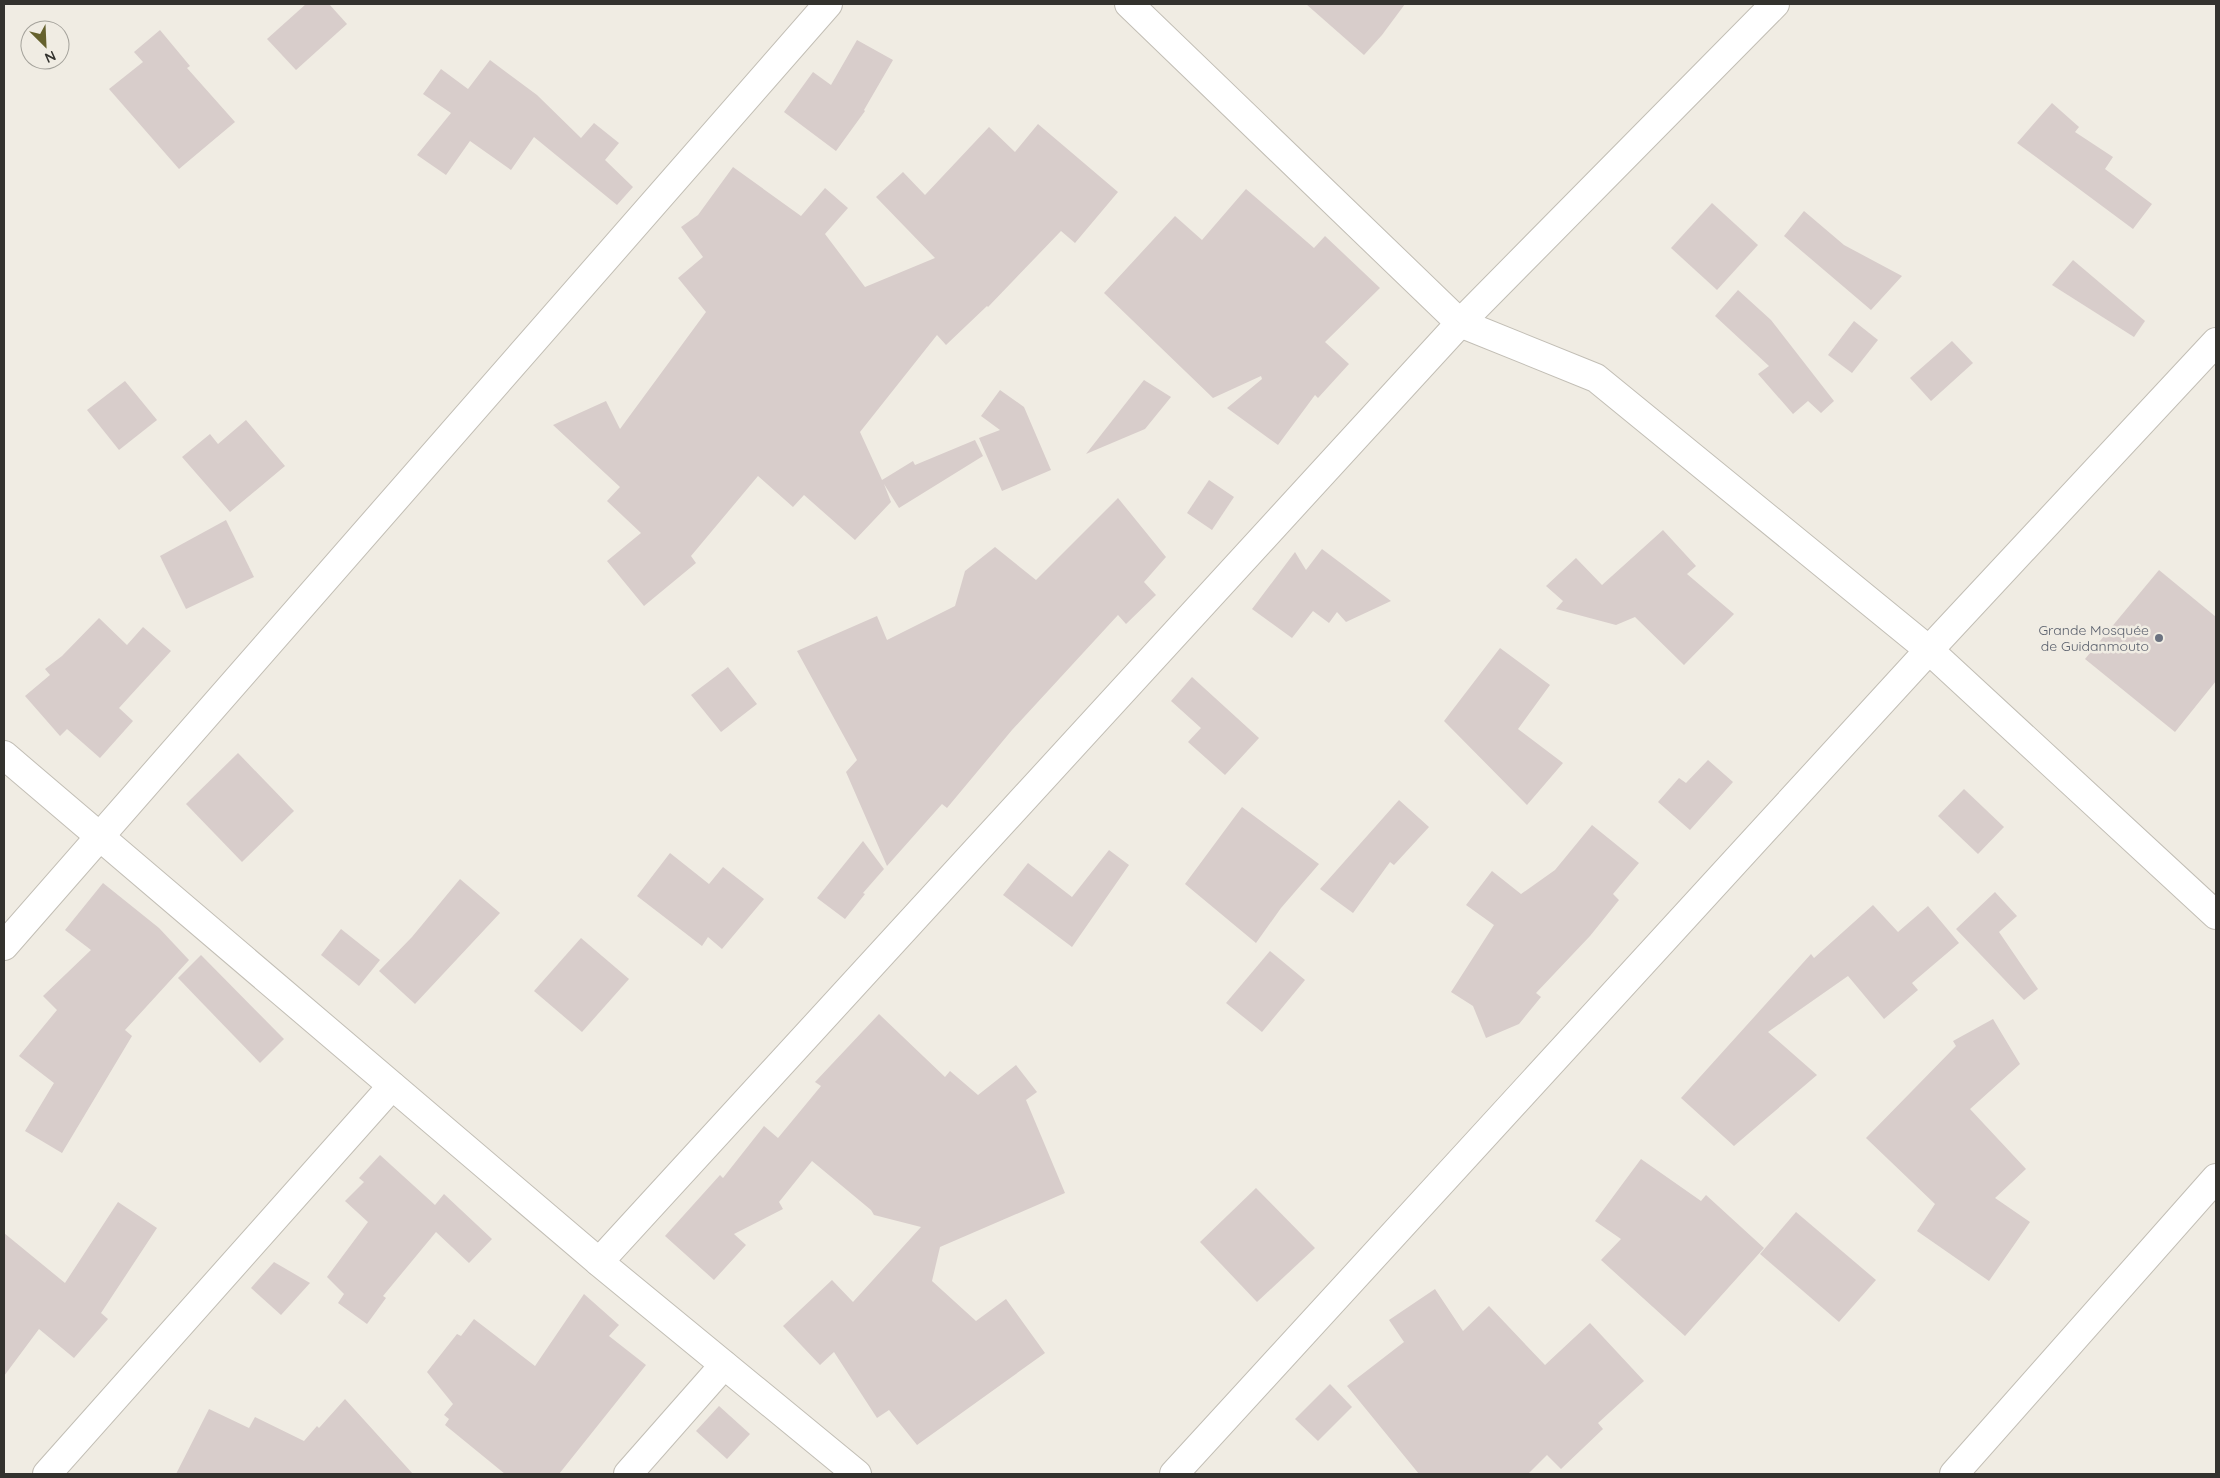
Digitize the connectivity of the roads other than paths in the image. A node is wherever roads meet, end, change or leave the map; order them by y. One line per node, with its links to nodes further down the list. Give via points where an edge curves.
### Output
1 (828, 4): 8 (street)
2 (1129, 4): 4 (street)
3 (1775, 4): 4 (street)
4 (1460, 323): 6 (street, via 1596,378); 13 (street)
5 (2216, 342): 6 (street)
6 (1929, 650): 9 (street); 18 (street)
7 (4, 755): 8 (street)
8 (99, 836): 10 (street); 11 (street)
9 (2216, 915)
10 (4, 946)
11 (392, 1086): 13 (street); 15 (street)
12 (2216, 1178): 19 (street)
13 (599, 1262): 14 (street)
14 (724, 1365): 16 (street); 17 (street)
15 (47, 1474)
16 (628, 1474)
17 (857, 1474)
18 (1174, 1474)
19 (1954, 1474)

